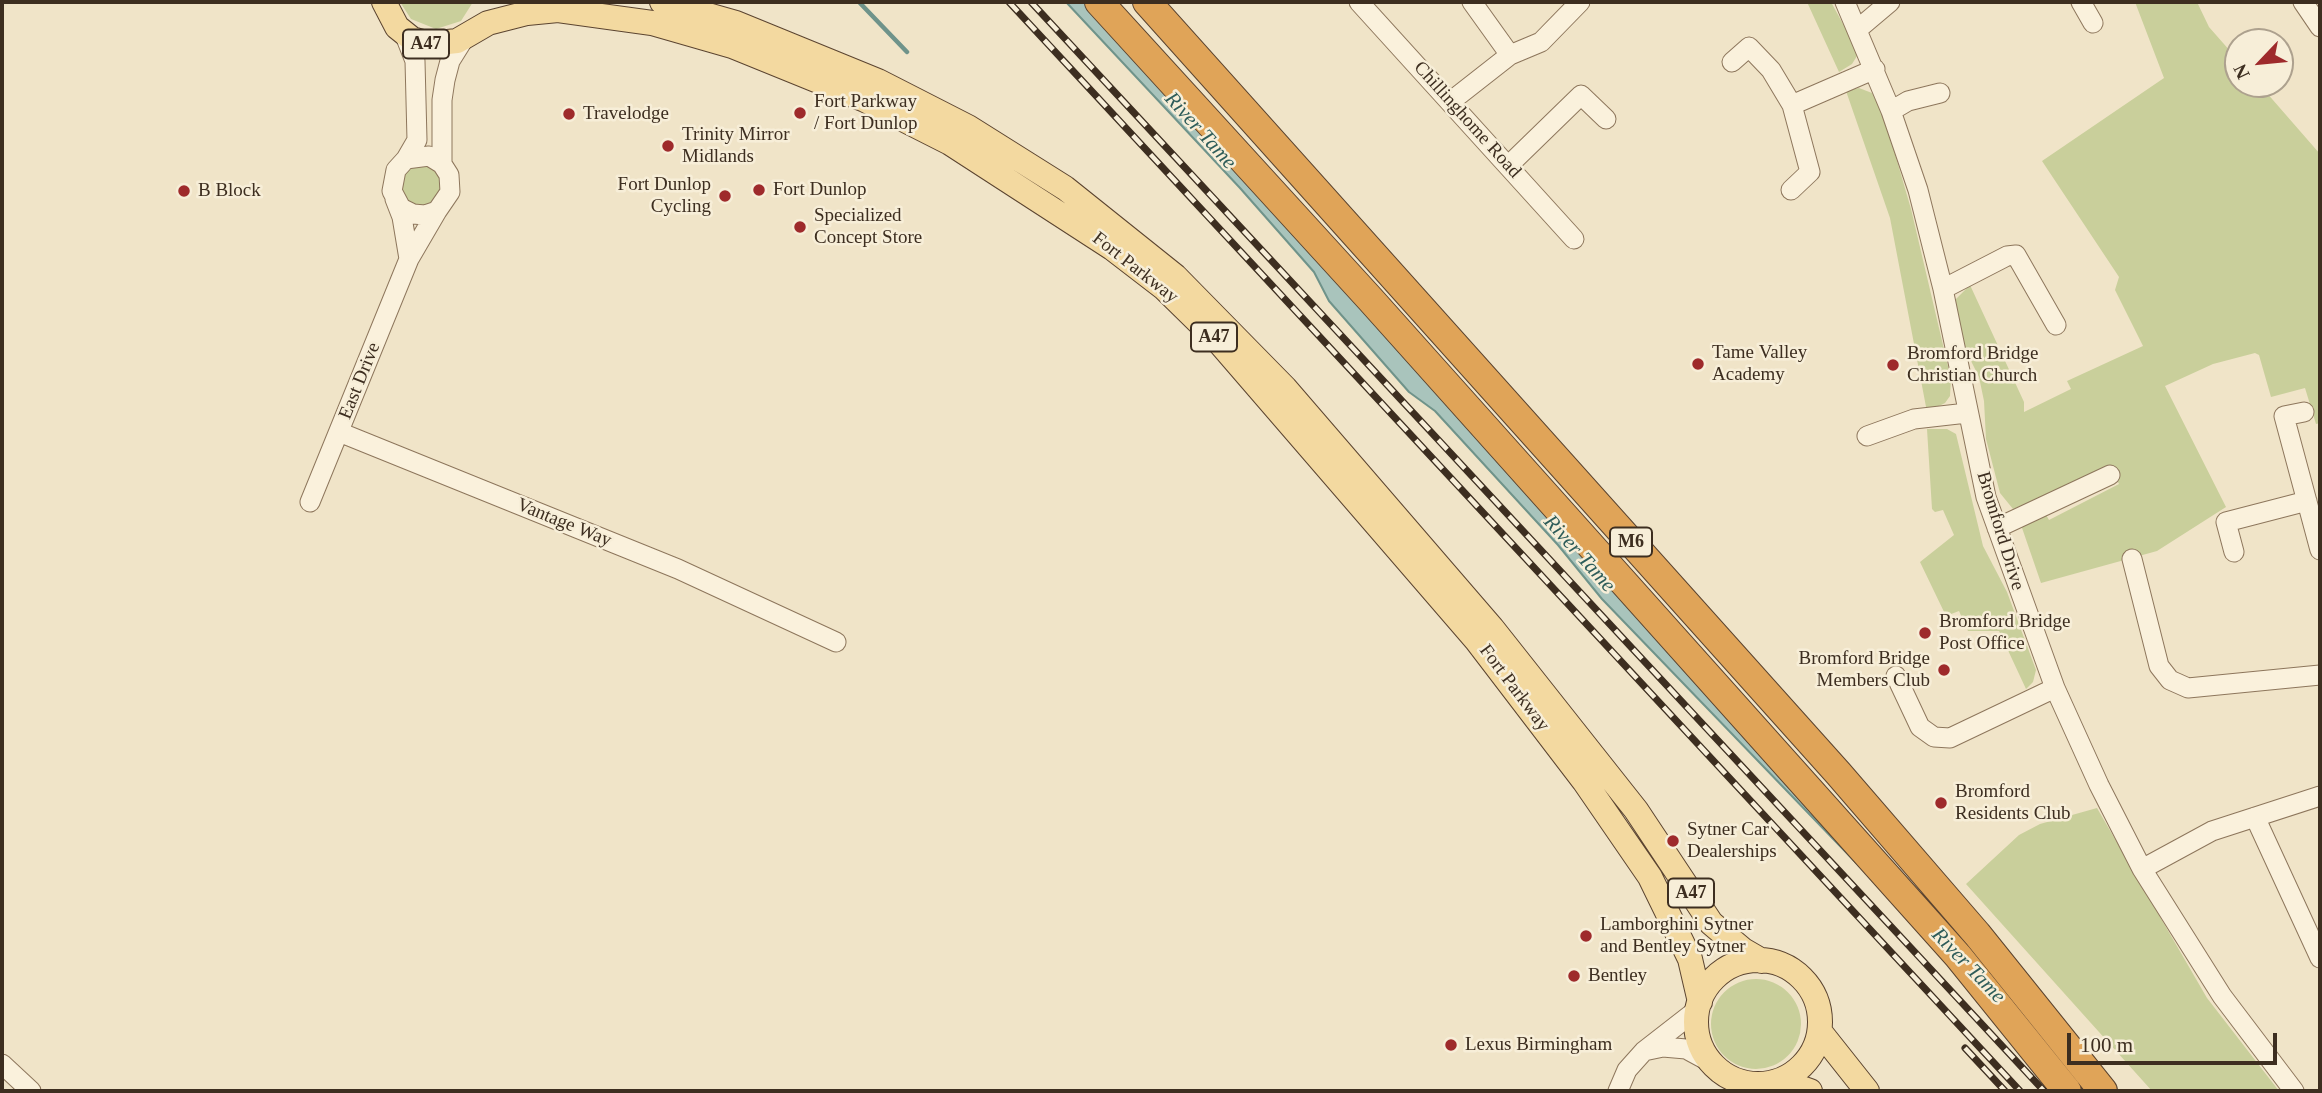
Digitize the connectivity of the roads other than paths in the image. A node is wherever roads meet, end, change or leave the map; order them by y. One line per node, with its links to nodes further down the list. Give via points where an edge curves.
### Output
1 (490, 2): 17 (main road, A47)
2 (662, 2): 55 (main road, Fort Parkway / A47, via 736,23 878,81 968,127 1065,188 1175,275 1285,388 1500,638 1636,810 1711,923)
3 (1099, 2): 66 (highway, M6, via 1958,956)
4 (1147, 2): 67 (highway, M6, via 1838,773)
5 (1359, 2): 22 (street, Chillinghome Road)
6 (1472, 2): 18 (street)
7 (1580, 2): 18 (street, via 1541,42)
8 (1845, 2): 15 (street, Bromford Drive)
9 (1889, 2): 15 (street)
10 (2081, 2): 13 (street)
11 (2303, 2): 14 (street)
12 (382, 5): 16 (main road, A47)
13 (2093, 23)
14 (2320, 27)
15 (1858, 29): 20 (street, Bromford Drive)
16 (404, 33): 17 (main road, Fort Parkway / A47, via 438,45); 26 (street, via 415,61 418,115 417,140)
17 (470, 33): 27 (street, via 450,61 445,80); 56 (main road, Fort Parkway / A47, via 527,13 558,10 652,23 732,46 865,100 950,143 1056,209 1164,288 1236,360 1477,640 1584,781 1650,877 1674,921 1690,959)
18 (1510, 55): 22 (street)
19 (1732, 62): 23 (street, via 1749,47 1771,70)
20 (1875, 69): 23 (street); 24 (street, Bromford Drive)
21 (1940, 93): 24 (street, via 1908,101)
22 (1450, 102): 28 (street, Chillinghome Road)
23 (1791, 105): 29 (street, via 1810,172)
24 (1891, 111): 34 (street, Bromford Drive, via 1919,190)
25 (1606, 119): 28 (street, via 1581,95)
26 (406, 159): 27 (street, via 421,155); 30 (street, via 393,176)
27 (442, 164): 31 (street, via 449,175 450,192)
28 (1508, 166): 32 (street, Chillinghome Road)
29 (1791, 190)
30 (394, 198): 31 (street, via 412,214); 33 (street)
31 (437, 211): 33 (street, East Drive)
32 (1574, 239)
33 (409, 259): 38 (street, East Drive)
34 (1943, 289): 35 (street, via 2016,255); 37 (street, Bromford Drive)
35 (2057, 325)
36 (2304, 412): 41 (street, via 2284,416)
37 (1967, 413): 39 (street, via 1914,419); 43 (street, Bromford Drive)
38 (339, 432): 42 (street, East Drive); 47 (street, Vantage Way, via 678,569)
39 (1867, 436)
40 (2110, 475): 43 (street)
41 (2307, 501): 44 (street); 45 (street, via 2226,522)
42 (310, 502)
43 (1997, 528): 50 (street, Bromford Drive)
44 (2320, 550)
45 (2234, 552)
46 (2132, 559): 48 (street, via 2159,666 2171,680 2189,688)
47 (836, 642)
48 (2320, 675)
49 (1896, 676): 50 (street, via 1920,727 1942,738)
50 (2055, 688): 53 (street, Bromford Drive)
51 (2320, 796): 52 (street)
52 (2255, 817): 53 (street, via 2212,831); 54 (street)
53 (2142, 869): 68 (street, Bromford Drive, via 2222,996)
54 (2320, 958)
55 (1762, 961): 56 (main road, via 1727,969 1708,986); 57 (main road, Fort Parkway, via 1786,967 1808,985 1817,1003)
56 (1699, 1005): 58 (street); 59 (main road, Fort Parkway, via 1696,1030)
57 (1822, 1033): 61 (main road, via 1800,1068); 65 (main road, Fort Parkway)
58 (1644, 1051): 59 (street, via 1686,1049); 63 (street, via 1627,1070)
59 (1710, 1062): 61 (main road, via 1735,1079)
60 (2, 1064): 62 (street)
61 (1770, 1083): 64 (main road)
62 (31, 1091)
63 (1618, 1091)
64 (1810, 1091)
65 (1867, 1091)
66 (2067, 1091)
67 (2103, 1091)
68 (2294, 1091)

